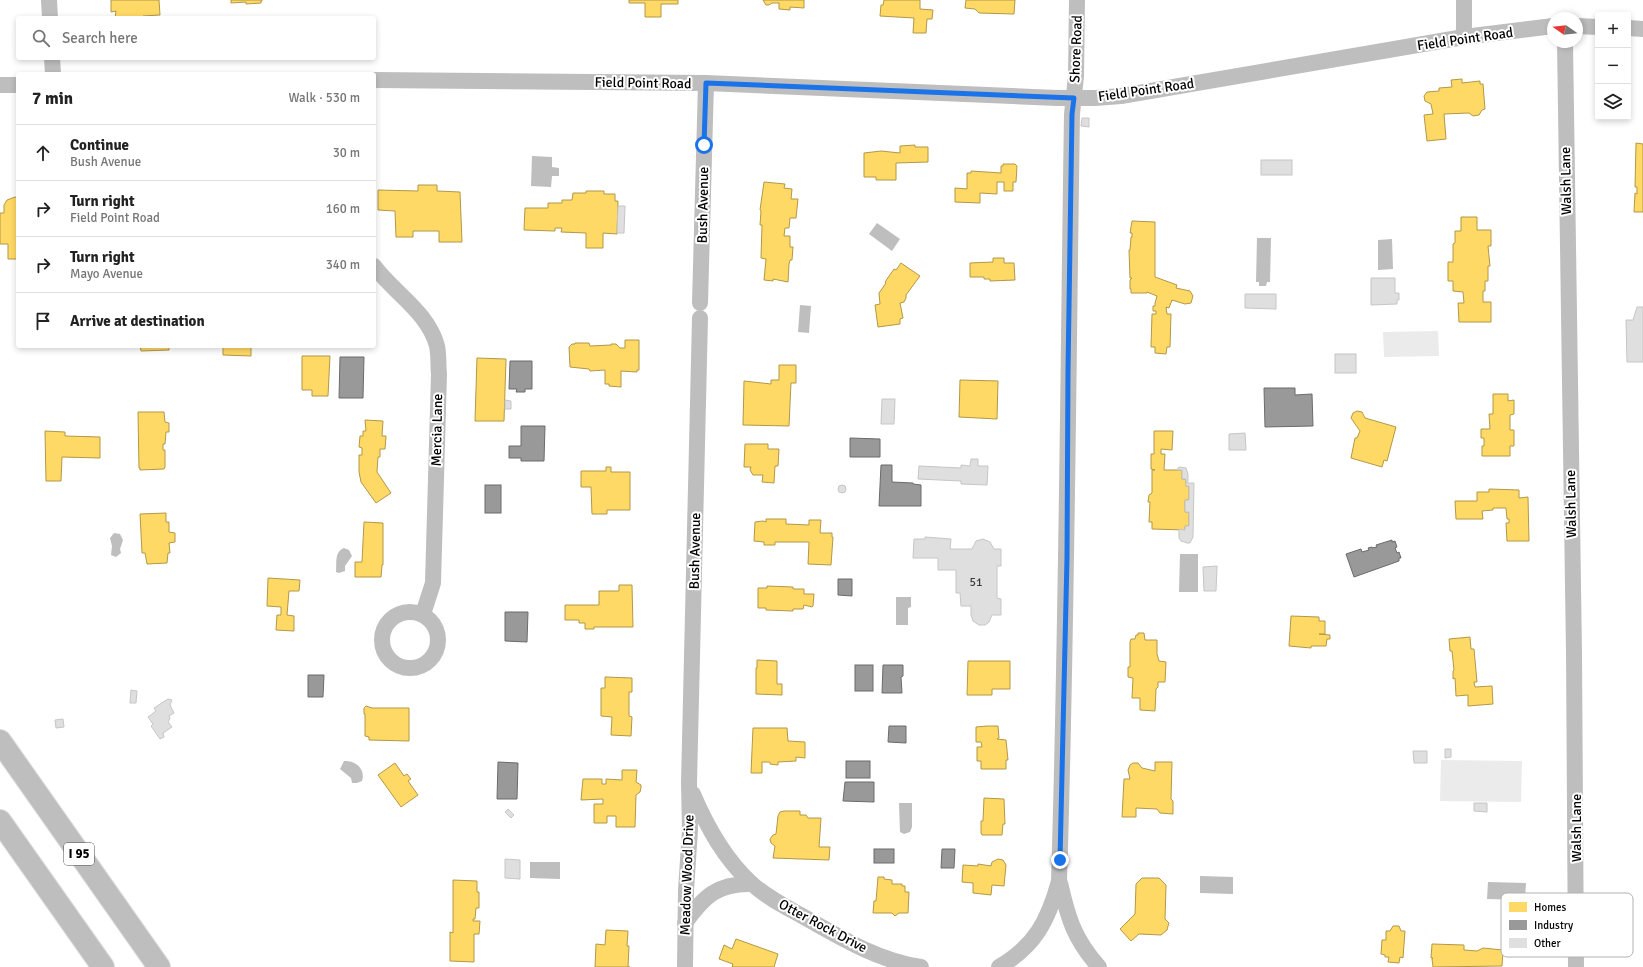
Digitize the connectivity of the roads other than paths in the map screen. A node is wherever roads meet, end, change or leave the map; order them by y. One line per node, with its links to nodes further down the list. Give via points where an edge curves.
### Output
1 (49, 0): 4 (street)
2 (1077, 0): 18 (street, Shore Road)
3 (1464, 0): 10 (street)
4 (50, 16)
5 (1583, 26): 7 (street)
6 (1547, 27): 10 (street, Field Point Road)
7 (1595, 27)
8 (1631, 28): 9 (street)
9 (1643, 29)
10 (1464, 37): 18 (street, Field Point Road, via 1121,96)
11 (1565, 48): 28 (street, Walsh Lane)
12 (52, 60): 13 (street)
13 (53, 72)
14 (376, 80): 15 (street, Field Point Road)
15 (706, 83): 18 (street, Field Point Road); 22 (street, Bush Avenue)
16 (0, 85): 17 (street)
17 (16, 85)
18 (1074, 98): 26 (street, Shore Road)
19 (376, 269): 20 (street, Mercia Lane, via 418,312 437,346 439,374 433,583)
20 (423, 614)
21 (0, 741): 32 (highway, I 95)
22 (689, 783): 27 (street, Otter Rock Drive, via 714,838); 29 (street, Meadow Wood Drive, via 690,830)
23 (0, 821): 25 (highway)
24 (0, 824): 25 (highway)
25 (17, 845): 31 (highway)
26 (1060, 881): 35 (street, via 1037,935 1024,950); 36 (street, via 1070,924 1083,947)
27 (752, 884): 29 (street, via 720,888 699,904); 34 (street, Otter Rock Drive, via 852,944 883,957)
28 (1575, 893)
29 (685, 923): 33 (street, Meadow Wood Drive)
30 (1576, 957): 37 (street, Walsh Lane)
31 (103, 967)
32 (159, 967)
33 (685, 967)
34 (921, 967)
35 (999, 967)
36 (1099, 967)
37 (1576, 967)

